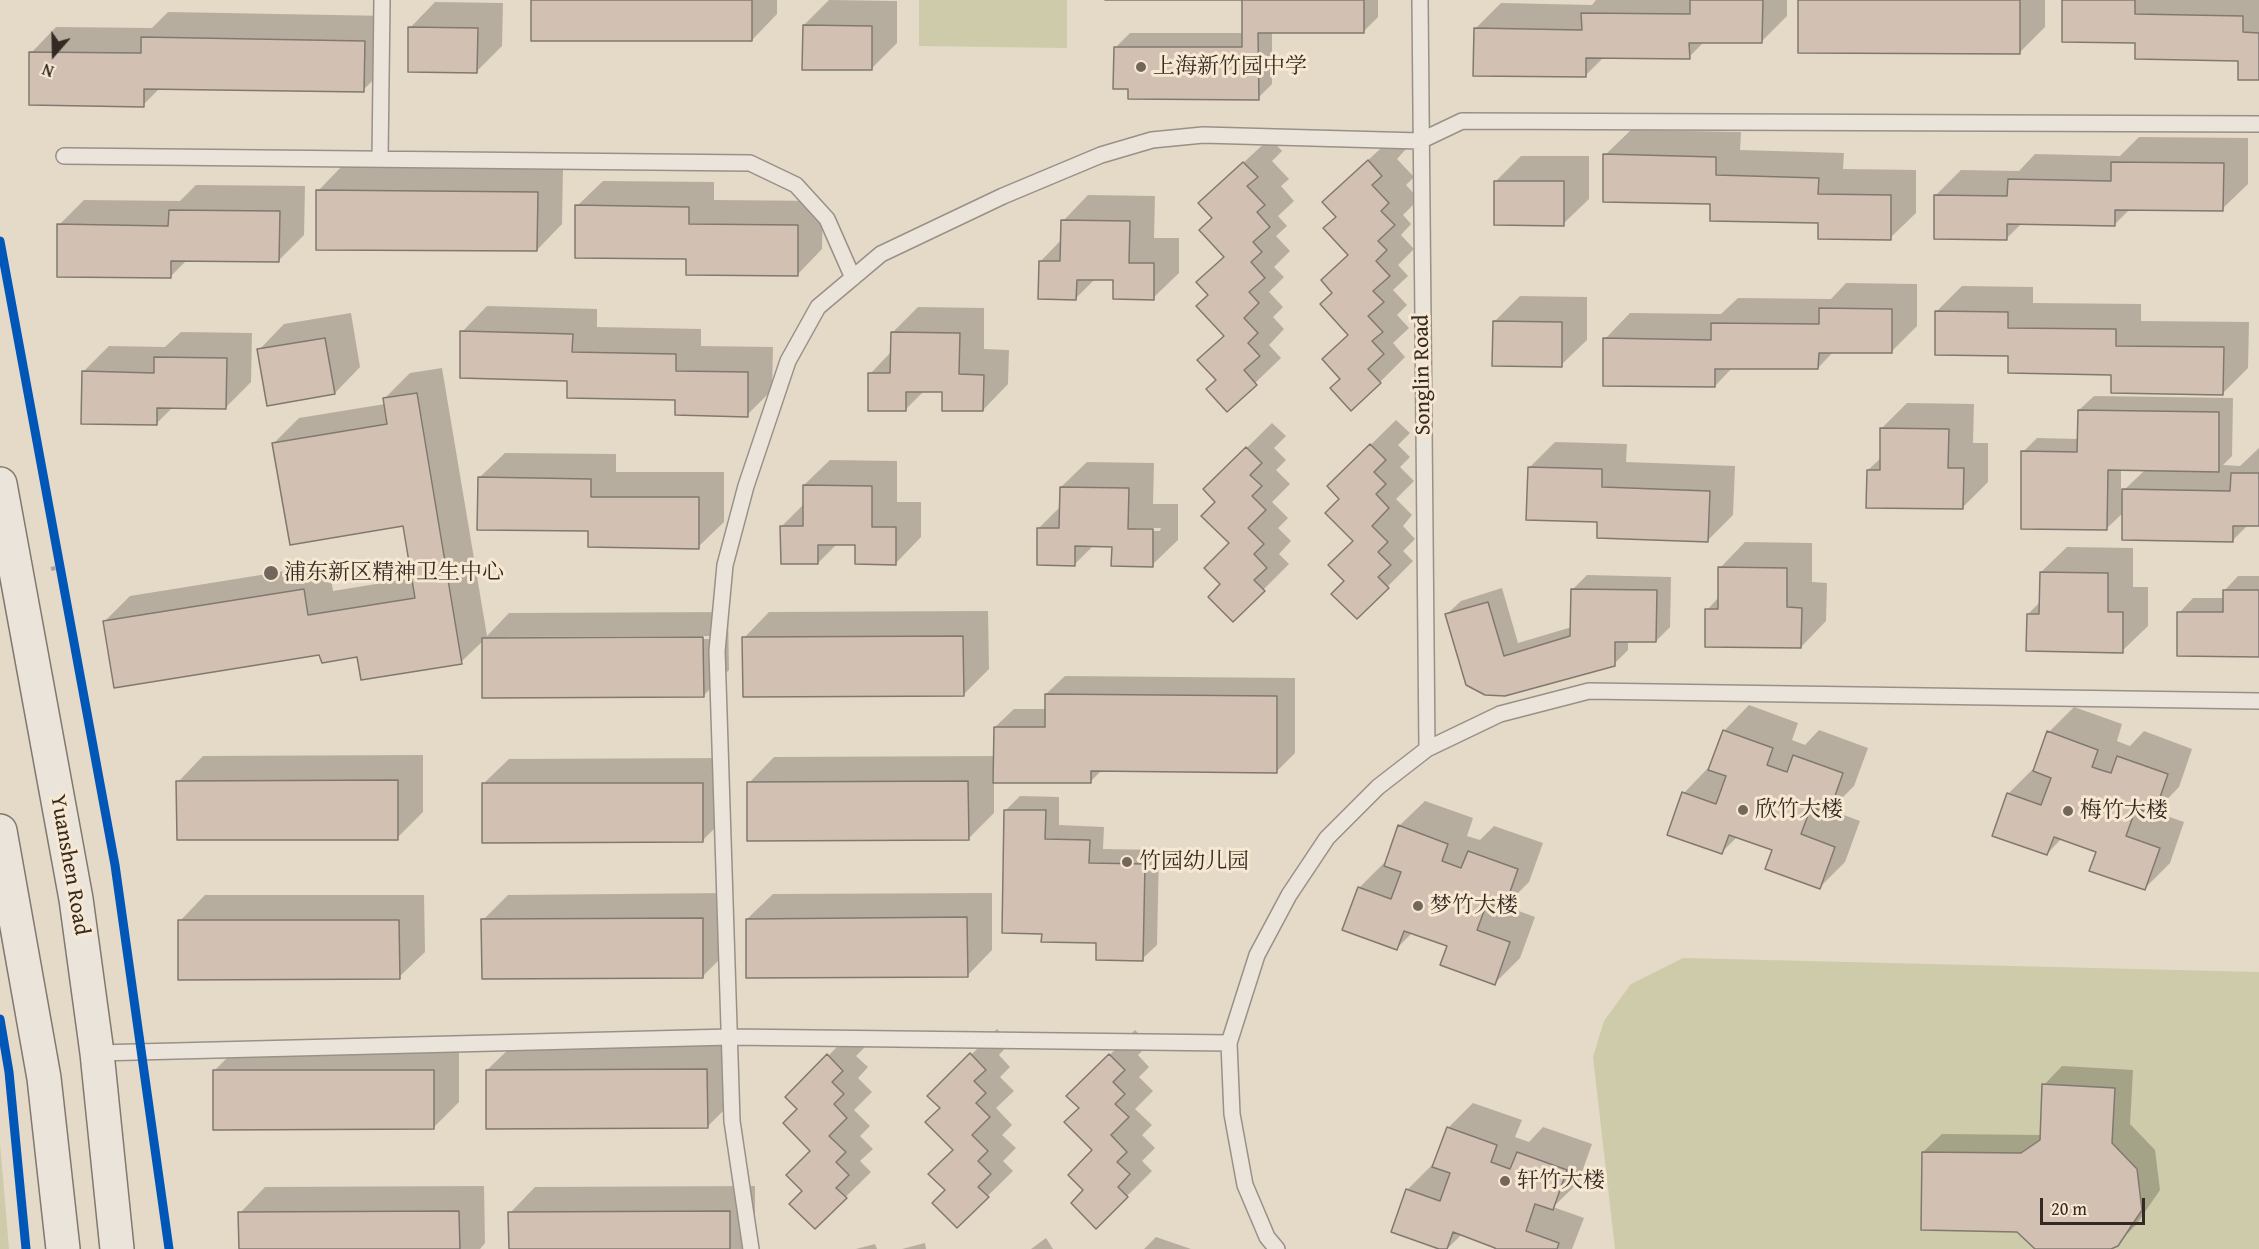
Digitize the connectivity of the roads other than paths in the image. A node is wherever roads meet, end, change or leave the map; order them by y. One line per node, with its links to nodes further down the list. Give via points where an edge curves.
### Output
1 (382, 0): 6 (lane)
2 (1420, 0): 4 (lane, Songlin Road)
3 (2259, 124): 4 (lane, via 1462,121)
4 (1420, 141): 7 (lane, via 1203,135 1152,140 1101,155 1003,196 881,254); 10 (lane, Songlin Road)
5 (64, 156): 6 (lane)
6 (380, 159): 7 (lane, via 750,163 796,185 827,219)
7 (853, 278): 12 (lane, via 818,307 788,361 746,486 726,565 717,651)
8 (0, 484): 14 (main road, Yuanshen Road, via 76,899)
9 (2259, 701): 10 (lane, via 1589,691 1500,714)
10 (1427, 749): 13 (lane, via 1378,787 1327,838 1301,876 1257,955)
11 (0, 831): 15 (main road, via 44,1078)
12 (730, 1037): 13 (lane); 14 (lane); 17 (lane, via 732,1121)
13 (1229, 1043): 18 (lane, via 1232,1114 1245,1185 1267,1237)
14 (97, 1053): 16 (main road, Yuanshen Road)
15 (63, 1249)
16 (117, 1249)
17 (751, 1249)
18 (1277, 1249)

